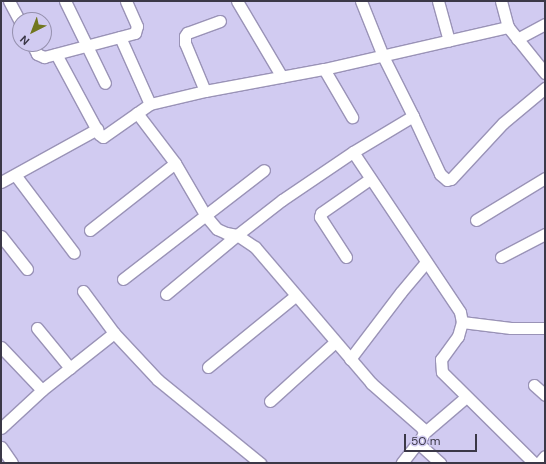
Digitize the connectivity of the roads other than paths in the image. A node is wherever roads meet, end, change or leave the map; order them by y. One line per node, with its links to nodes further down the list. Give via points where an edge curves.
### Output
1 (9, 1): 8 (street)
2 (65, 1): 15 (street)
3 (126, 1): 12 (street, via 138,30 136,33)
4 (237, 1): 21 (street)
5 (361, 1): 18 (street)
6 (438, 1): 14 (street)
7 (501, 1): 11 (street)
8 (15, 12)
9 (220, 21): 24 (street, via 184,36)
10 (545, 24): 13 (street)
11 (508, 27): 13 (street); 14 (street)
12 (120, 37): 15 (street); 25 (street)
13 (517, 39): 20 (street)
14 (449, 41): 18 (street)
15 (87, 44): 17 (street); 22 (street)
16 (37, 52): 17 (street, via 40,56)
17 (56, 54): 29 (street)
18 (383, 56): 19 (street); 27 (street)
19 (324, 69): 21 (street); 28 (street)
20 (545, 73)
21 (282, 77): 24 (street)
22 (105, 83)
23 (545, 88): 27 (street, via 503,124 447,180 440,174)
24 (205, 91): 25 (street)
25 (150, 104): 26 (street)
26 (137, 112): 29 (street, via 108,135 103,137); 31 (street)
27 (413, 116): 30 (street)
28 (352, 117)
29 (97, 129): 33 (street)
30 (353, 152): 35 (street); 41 (street, via 282,200)
31 (175, 163): 37 (street); 39 (street)
32 (264, 170): 37 (street)
33 (16, 176): 36 (street); 43 (street)
34 (545, 178): 38 (street)
35 (370, 179): 44 (street, via 320,216); 46 (street)
36 (1, 182)
37 (206, 216): 41 (street, via 216,229); 48 (street)
38 (476, 220)
39 (90, 230)
40 (545, 234): 45 (street)
41 (237, 235): 50 (street); 51 (street, via 255,247)
42 (1, 236): 47 (street)
43 (74, 253)
44 (346, 257)
45 (501, 257)
46 (426, 262): 52 (street, via 455,303); 58 (street)
47 (27, 268)
48 (123, 279)
49 (82, 291): 55 (street)
50 (166, 294)
51 (295, 296): 56 (street); 59 (street)
52 (462, 322): 54 (street, via 511,328); 64 (street, via 458,336 440,365 442,372)
53 (37, 328): 60 (street)
54 (545, 328)
55 (114, 333): 60 (street); 71 (street, via 158,380)
56 (335, 342): 58 (street); 65 (street)
57 (1, 347): 62 (street)
58 (350, 359): 67 (street, via 370,383 422,428)
59 (208, 367)
60 (70, 368): 62 (street)
61 (534, 385): 63 (street)
62 (42, 390): 66 (street)
63 (545, 395)
64 (466, 397): 67 (street); 74 (street)
65 (270, 401)
66 (1, 428)
67 (421, 438): 72 (street); 73 (street)
68 (1, 447): 70 (street)
69 (545, 456): 75 (street)
70 (12, 463)
71 (260, 463)
72 (402, 463)
73 (440, 463)
74 (534, 463)
75 (539, 463)

